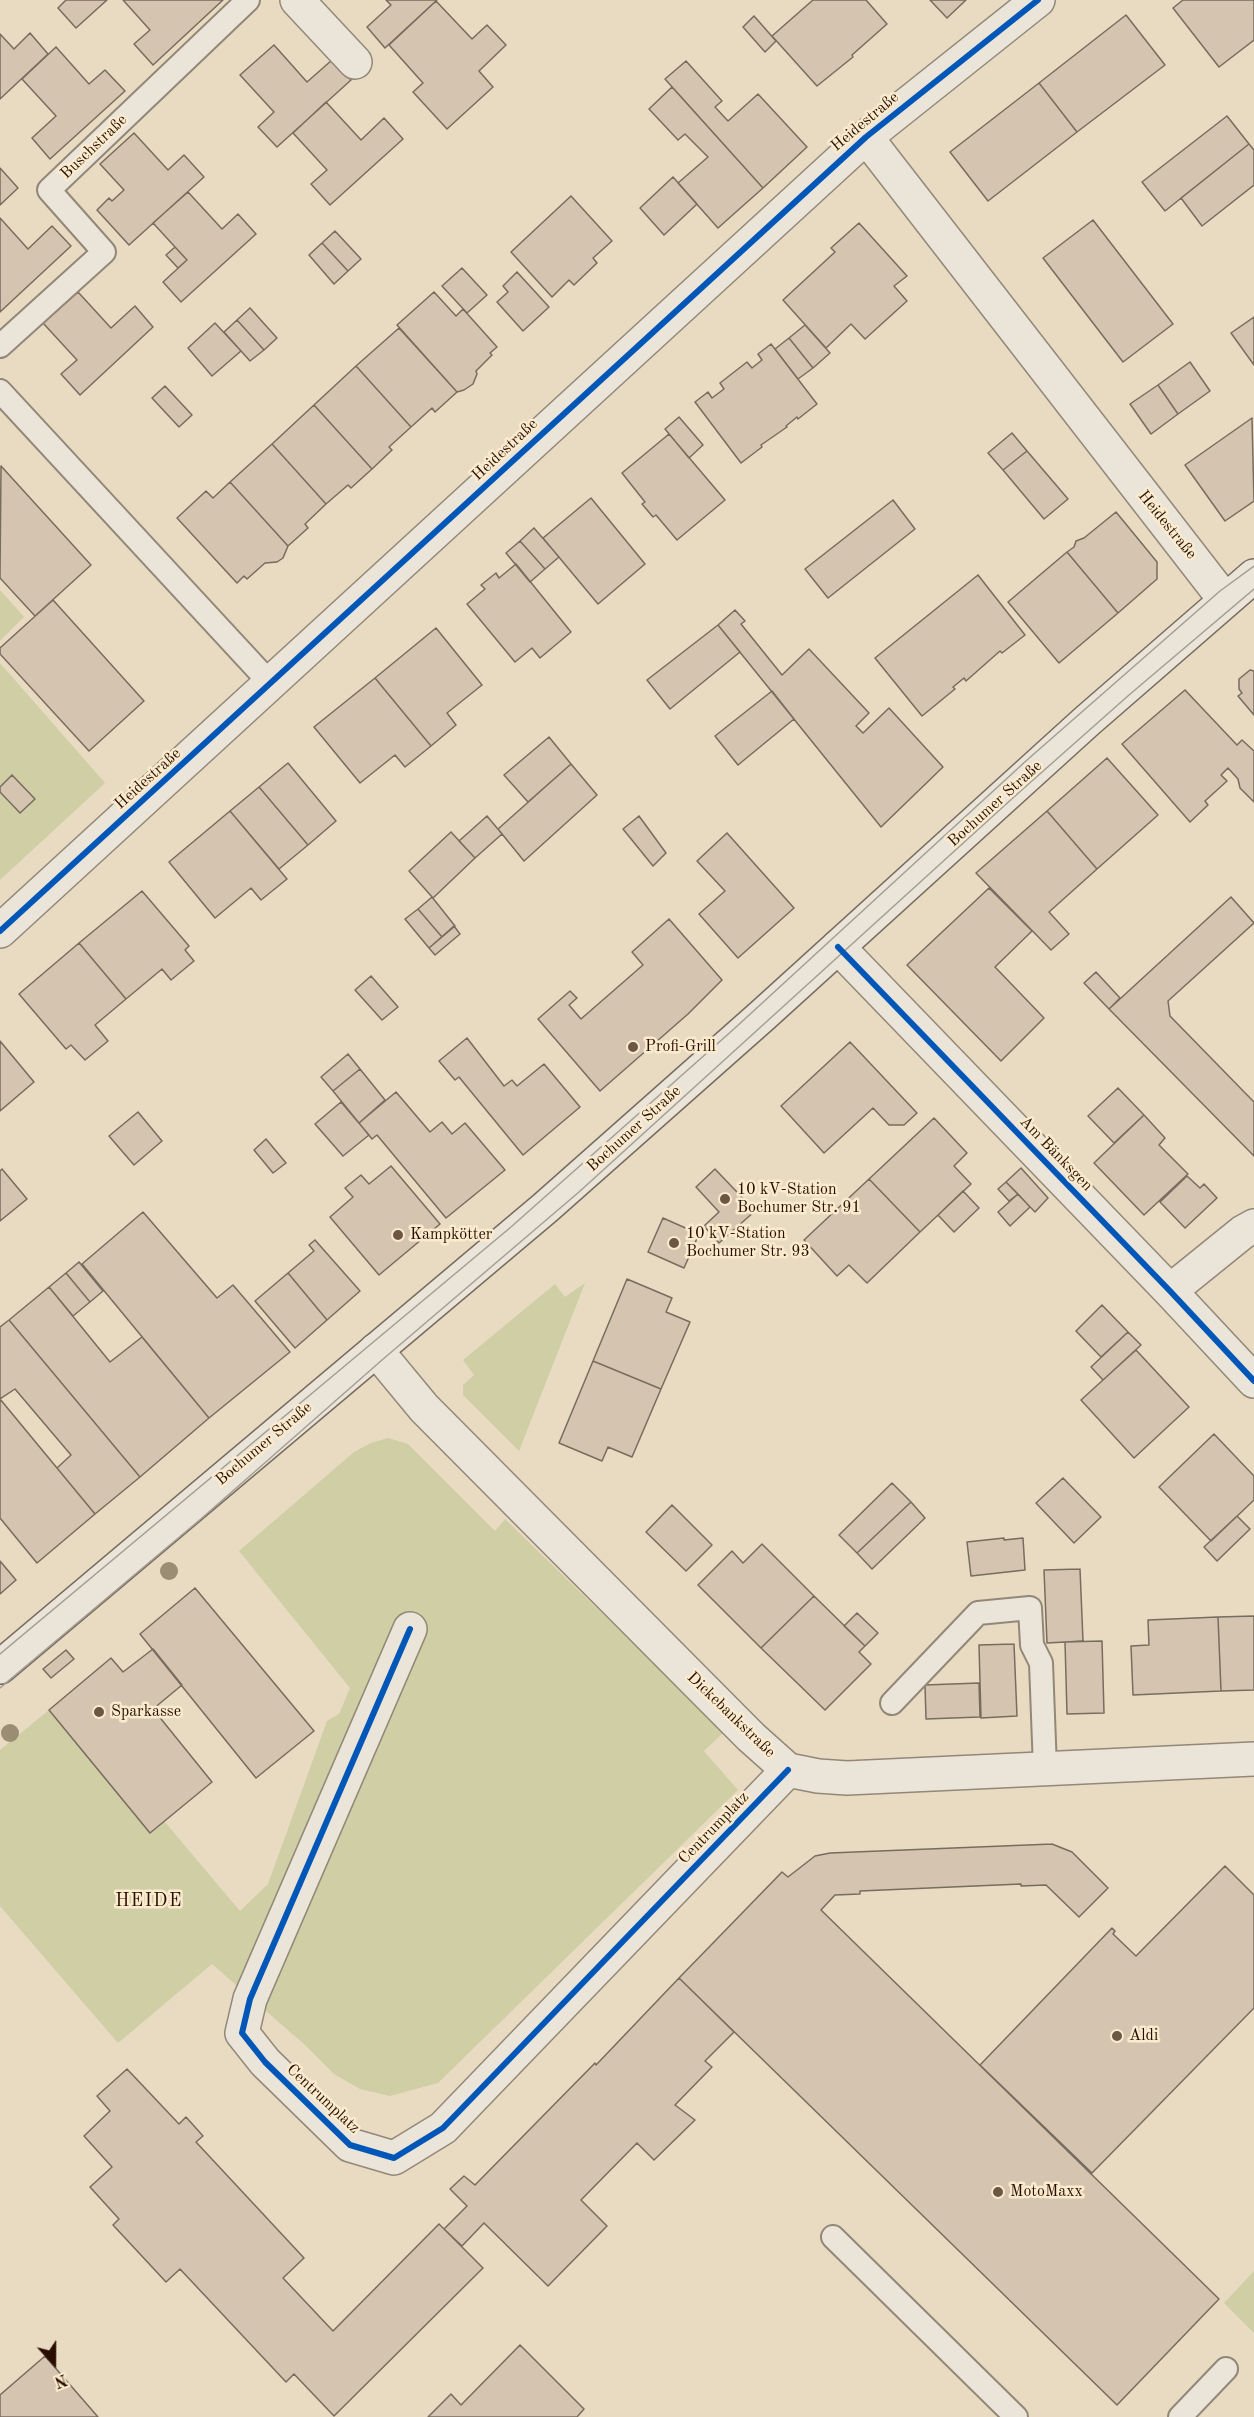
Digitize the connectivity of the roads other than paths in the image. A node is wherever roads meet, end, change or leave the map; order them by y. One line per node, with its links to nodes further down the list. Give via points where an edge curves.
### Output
1 (248, 0): 6 (lane, Buschstraße, via 49,190 104,252)
2 (297, 0): 4 (street)
3 (1038, 0): 5 (street, Heidestraße)
4 (355, 62)
5 (866, 137): 9 (street, Heidestraße); 10 (street, Heidestraße)
6 (0, 346)
7 (0, 391): 10 (lane)
8 (1254, 576): 9 (street, Bochumer Straße)
9 (1225, 600): 12 (street, Bochumer Straße)
10 (271, 684): 11 (street, Heidestraße)
11 (0, 931)
12 (838, 947): 14 (street, Am Bänksgen); 15 (street, Bochumer Straße, via 545,1208)
13 (1254, 1226): 14 (street)
14 (1170, 1291): 16 (street, Am Bänksgen)
15 (376, 1350): 18 (street, Bochumer Straße); 22 (street, Dickebankstraße, via 432,1416)
16 (1254, 1381)
17 (410, 1629): 22 (street, Centrumplatz, via 250,1999 242,2033 265,2062 350,2145 394,2158 443,2128)
18 (0, 1666)
19 (892, 1703): 21 (lane, via 978,1613 1030,1608 1032,1645 1041,1663)
20 (1254, 1758): 21 (street, Dickebankstraße)
21 (1045, 1769): 22 (street, Dickebankstraße, via 847,1779)
22 (788, 1770)
23 (833, 2237): 25 (lane)
24 (1226, 2369): 26 (lane)
25 (1016, 2417)
26 (1180, 2417)

